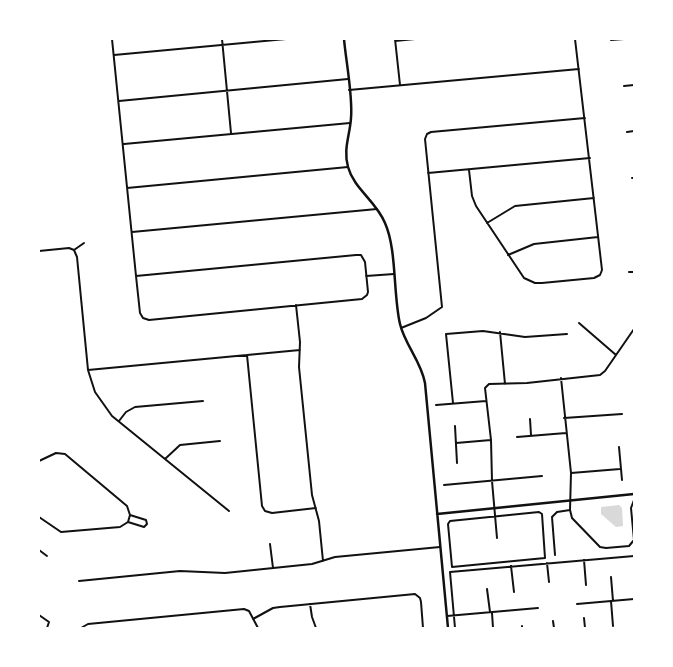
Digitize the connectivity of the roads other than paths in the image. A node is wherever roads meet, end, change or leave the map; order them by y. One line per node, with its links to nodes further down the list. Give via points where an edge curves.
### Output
1 (112, 39): 11 (street)
2 (222, 39): 10 (street)
3 (286, 39): 10 (street)
4 (344, 39): 13 (street)
5 (415, 39): 8 (street)
6 (575, 39): 12 (street)
7 (624, 39): 9 (street)
8 (395, 40): 14 (street)
9 (611, 40)
10 (222, 45): 11 (street); 18 (street)
11 (114, 55): 19 (street)
12 (578, 69): 14 (street); 20 (street)
13 (348, 79): 17 (street); 18 (street)
14 (400, 85): 17 (street)
15 (634, 85): 16 (street)
16 (624, 86)
17 (349, 90): 21 (street)
18 (227, 91): 19 (street); 24 (street)
19 (118, 101): 25 (street)
20 (585, 118): 26 (street); 29 (street, via 431,132 425,139)
21 (350, 123): 24 (street); 27 (street, via 345,151)
22 (634, 131): 23 (street)
23 (627, 132)
24 (231, 134): 25 (street)
25 (123, 144): 30 (street)
26 (590, 158): 28 (street); 31 (street)
27 (348, 168): 30 (street); 32 (street, via 354,182)
28 (469, 170): 29 (street); 33 (street, via 473,200)
29 (428, 174): 47 (street, via 442,307)
30 (127, 188): 34 (street)
31 (594, 198): 33 (street, via 515,206); 35 (street)
32 (377, 209): 34 (street); 42 (street, via 390,235)
33 (487, 222): 39 (street)
34 (132, 232): 43 (street)
35 (598, 237): 39 (street, via 534,244); 39 (street, via 602,270 594,278 535,283 524,278)
36 (84, 242): 37 (street)
37 (74, 250): 38 (street); 56 (street)
38 (39, 251)
39 (508, 255)
40 (629, 272): 41 (street)
41 (634, 272)
42 (394, 274): 44 (street); 47 (street)
43 (136, 276): 44 (street, via 356,254 364,258); 45 (street, via 140,313 149,320)
44 (366, 276): 45 (street, via 368,292 364,298)
45 (296, 305): 53 (street)
46 (579, 323): 55 (street)
47 (401, 328): 91 (street, via 424,375)
48 (634, 329): 50 (street)
49 (500, 332): 51 (street, via 525,337); 58 (street); 61 (street, via 446,334)
50 (631, 333): 52 (street); 55 (street)
51 (567, 334)
52 (634, 335)
53 (300, 350): 54 (street); 87 (street, via 308,460)
54 (247, 355): 56 (street); 87 (street, via 262,506 272,514)
55 (616, 355): 57 (street, via 600,375)
56 (88, 370): 66 (street, via 100,401)
57 (561, 378): 58 (street); 64 (street)
58 (505, 384): 60 (street, via 489,384 485,388)
59 (203, 400): 66 (street, via 135,408 126,412)
60 (486, 401): 61 (street); 71 (street)
61 (453, 403): 62 (street)
62 (436, 404)
63 (622, 414): 64 (street)
64 (564, 418): 68 (street)
65 (530, 419): 69 (street)
66 (118, 422): 75 (street)
67 (455, 426): 73 (street)
68 (566, 433): 69 (street); 79 (street)
69 (531, 435): 70 (street)
70 (517, 437)
71 (491, 440): 73 (street); 82 (street)
72 (220, 441): 75 (street, via 180,445)
73 (456, 443): 77 (street)
74 (619, 447): 78 (street)
75 (165, 460): 90 (street)
76 (39, 461): 92 (street, via 56,452 64,454 127,506)
77 (457, 463)
78 (620, 469): 79 (street); 81 (street)
79 (571, 473): 85 (street)
80 (542, 476): 82 (street)
81 (622, 480)
82 (492, 481): 83 (street); 88 (street)
83 (444, 485)
84 (634, 494): 85 (street)
85 (570, 500): 88 (street); 89 (street)
86 (634, 500): 89 (street, via 634,540 629,546 600,547 572,518)
87 (316, 508): 104 (street)
88 (495, 508): 91 (street); 93 (street)
89 (570, 510): 100 (street, via 557,512 552,517)
90 (229, 511)
91 (437, 514): 98 (street)
92 (130, 515): 95 (street); 95 (street, via 144,518 147,524 143,527)
93 (495, 516): 93 (street, via 448,522 452,567 545,558 540,513); 96 (street)
94 (39, 517): 95 (street, via 56,530 66,532 120,527)
95 (128, 522)
96 (497, 538)
97 (270, 544): 107 (street)
98 (440, 547): 104 (street, via 335,557); 109 (street)
99 (39, 550): 101 (street)
100 (555, 555)
101 (47, 556)
102 (634, 556): 103 (street)
103 (584, 560): 105 (street); 113 (street)
104 (323, 561): 107 (street)
105 (548, 563): 106 (street); 112 (street)
106 (511, 566): 108 (street); 115 (street)
107 (273, 568): 111 (street, via 180,571)
108 (450, 572): 109 (street); 124 (street)
109 (442, 573): 123 (street)
110 (611, 577): 117 (street)
111 (79, 581)
112 (549, 582)
113 (586, 585)
114 (487, 589): 121 (street)
115 (514, 592)
116 (634, 599): 117 (street)
117 (612, 601): 119 (street); 128 (street)
118 (310, 604): 126 (street, via 273,608); 132 (street); 133 (street, via 411,594 418,596 421,602)
119 (577, 604)
120 (538, 608): 121 (street)
121 (491, 612): 124 (street); 136 (street)
122 (39, 615): 129 (street, via 49,622)
123 (446, 616): 124 (street); 134 (street)
124 (454, 616): 135 (street)
125 (584, 618): 138 (street)
126 (253, 619): 130 (street, via 244,609 88,624); 131 (street)
127 (553, 621): 137 (street)
128 (613, 626)
129 (47, 628)
130 (81, 628)
131 (258, 628)
132 (316, 628)
133 (423, 628)
134 (448, 628)
135 (455, 628)
136 (493, 628)
137 (554, 628)
138 (585, 628)

